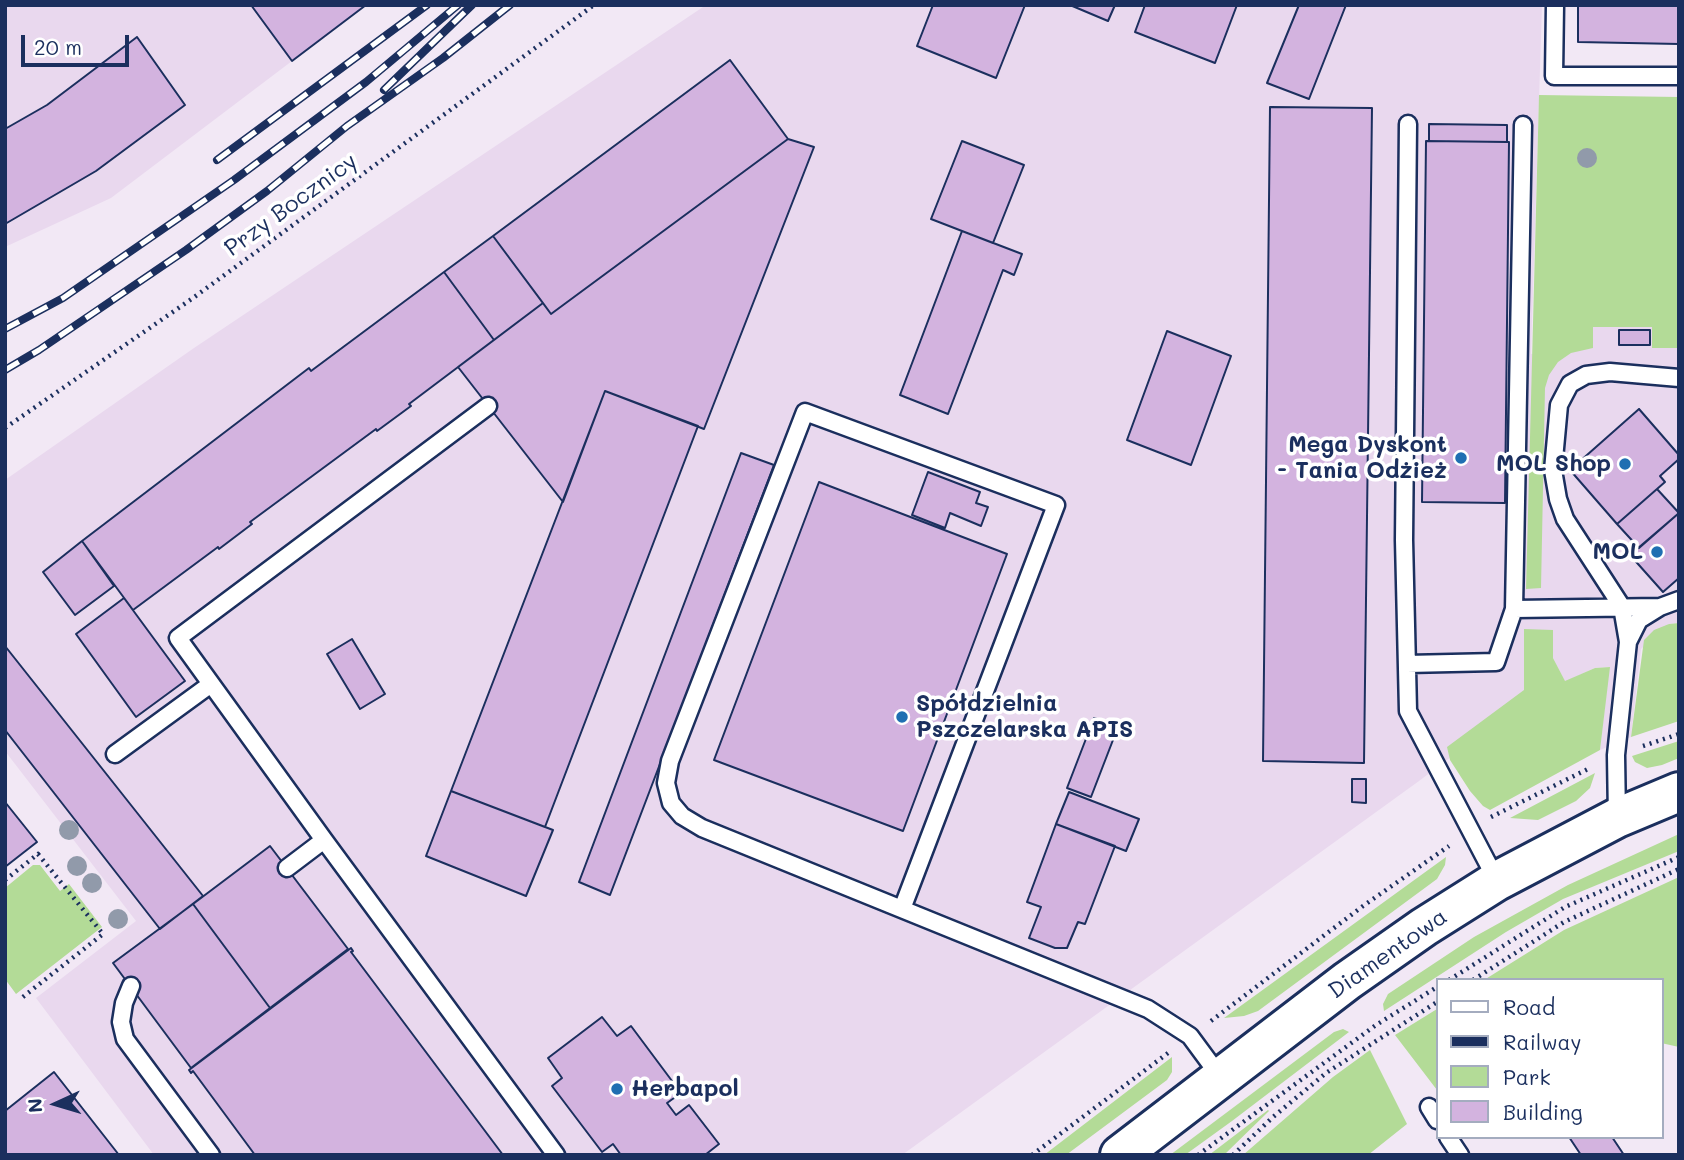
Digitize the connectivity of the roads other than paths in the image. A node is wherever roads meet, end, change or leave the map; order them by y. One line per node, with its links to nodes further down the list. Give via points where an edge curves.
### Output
1 (1555, 5): 2 (lane, via 1554,76)
2 (1679, 76)
3 (1408, 124): 12 (lane)
4 (1523, 125): 10 (lane)
5 (1679, 378): 8 (lane, via 1610,372 1586,376 1570,384 1559,404 1553,470 1558,499 1565,519)
6 (488, 406): 13 (lane, via 178,638)
7 (1679, 600): 9 (lane)
8 (1622, 607): 9 (lane); 10 (lane); 11 (lane)
9 (1660, 607): 11 (lane, via 1639,620)
10 (1514, 609): 12 (lane, via 1496,662)
11 (1628, 642): 16 (lane, via 1616,755)
12 (1407, 664): 19 (lane, via 1408,711)
13 (211, 684): 14 (lane); 17 (lane)
14 (115, 754)
15 (1679, 792): 16 (street, Diamentowa)
16 (1617, 818): 19 (street, Diamentowa)
17 (324, 840): 18 (lane); 25 (lane)
18 (287, 868)
19 (1497, 881): 22 (street, Diamentowa, via 1346,981)
20 (902, 909): 20 (lane, via 702,828 671,803 666,783 670,761 805,412 1056,505); 22 (lane, via 1148,1009 1190,1036)
21 (131, 986): 24 (lane, via 121,1022 125,1039)
22 (1221, 1078): 26 (street, Diamentowa)
23 (1449, 1139): 27 (lane)
24 (211, 1155)
25 (556, 1155)
26 (1120, 1155)
27 (1460, 1155)

